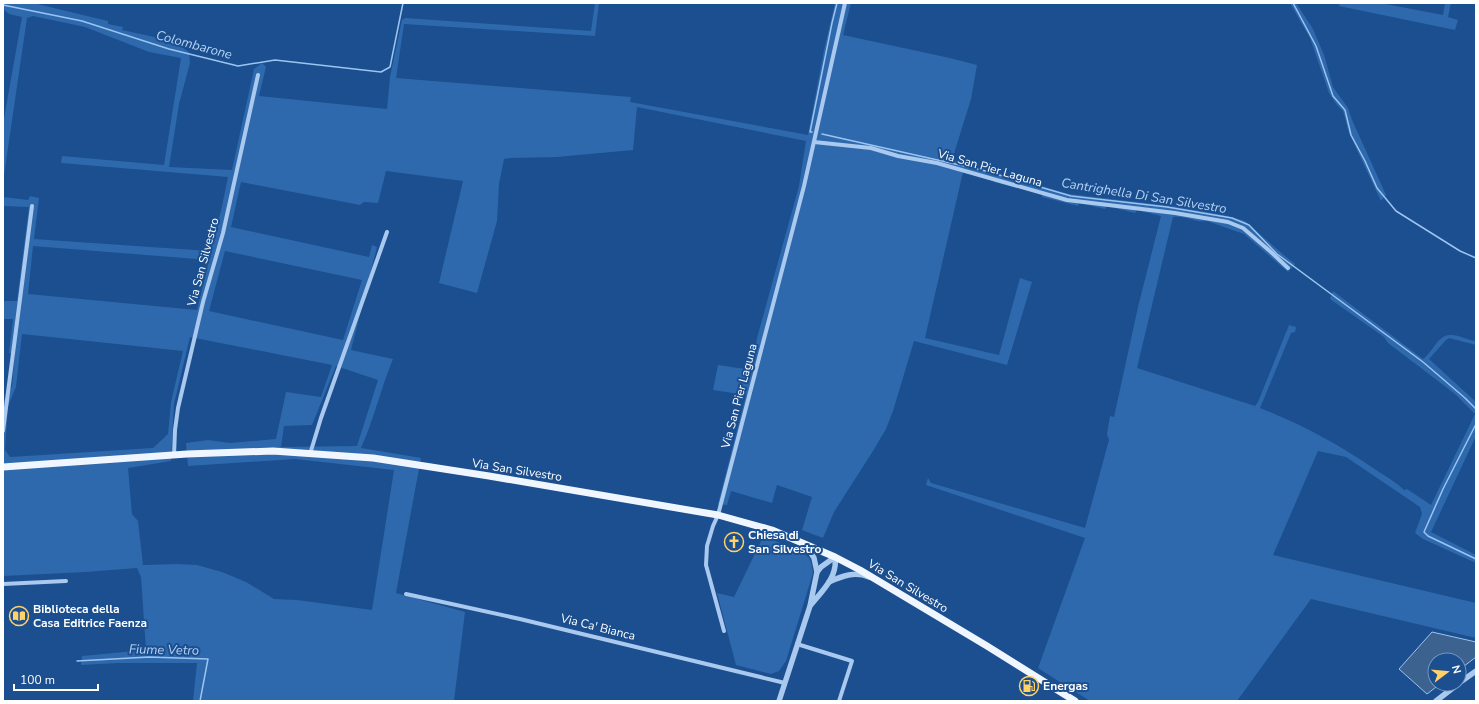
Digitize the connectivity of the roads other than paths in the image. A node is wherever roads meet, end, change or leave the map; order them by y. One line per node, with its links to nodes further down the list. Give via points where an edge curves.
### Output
1 (845, 3): 3 (street, Via San Pier Laguna)
2 (258, 75): 9 (street, Via San Silvestro, via 223,233 203,302 178,408)
3 (814, 142): 6 (street, Via San Pier Laguna, via 871,148 937,163 1067,200 1228,222 1243,228); 13 (street, Via San Pier Laguna)
4 (32, 206): 7 (street)
5 (387, 232): 8 (street, via 320,418)
6 (1288, 268)
7 (3, 430)
8 (310, 454): 9 (main road, Via San Silvestro, via 273,452); 13 (main road, Via San Silvestro, via 373,458)
9 (174, 455): 11 (main road, Via San Silvestro)
10 (3, 467): 11 (main road, Via San Silvestro)
11 (12, 468): 12 (main road, Via San Silvestro)
12 (3, 471)
13 (718, 515): 14 (main road, Via San Silvestro, via 772,530); 23 (street, via 707,546 706,565)
14 (802, 542): 15 (main road, Via San Silvestro); 16 (street, via 807,545 814,558)
15 (835, 556): 16 (street); 17 (main road, Via San Silvestro); 19 (street, via 835,571)
16 (817, 572): 22 (street)
17 (877, 580): 19 (street, via 853,574); 31 (main road, Via San Silvestro)
18 (66, 581): 20 (street)
19 (829, 582): 22 (street)
20 (3, 584)
21 (406, 594): 27 (street, Via Ca' Bianca)
22 (810, 606): 24 (street)
23 (724, 631)
24 (798, 644): 27 (street); 30 (street, via 852,661)
25 (1476, 671): 26 (street)
26 (1467, 678)
27 (785, 683): 29 (street)
28 (1448, 692): 32 (street)
29 (779, 701)
30 (839, 701)
31 (1075, 701)
32 (1436, 701)

